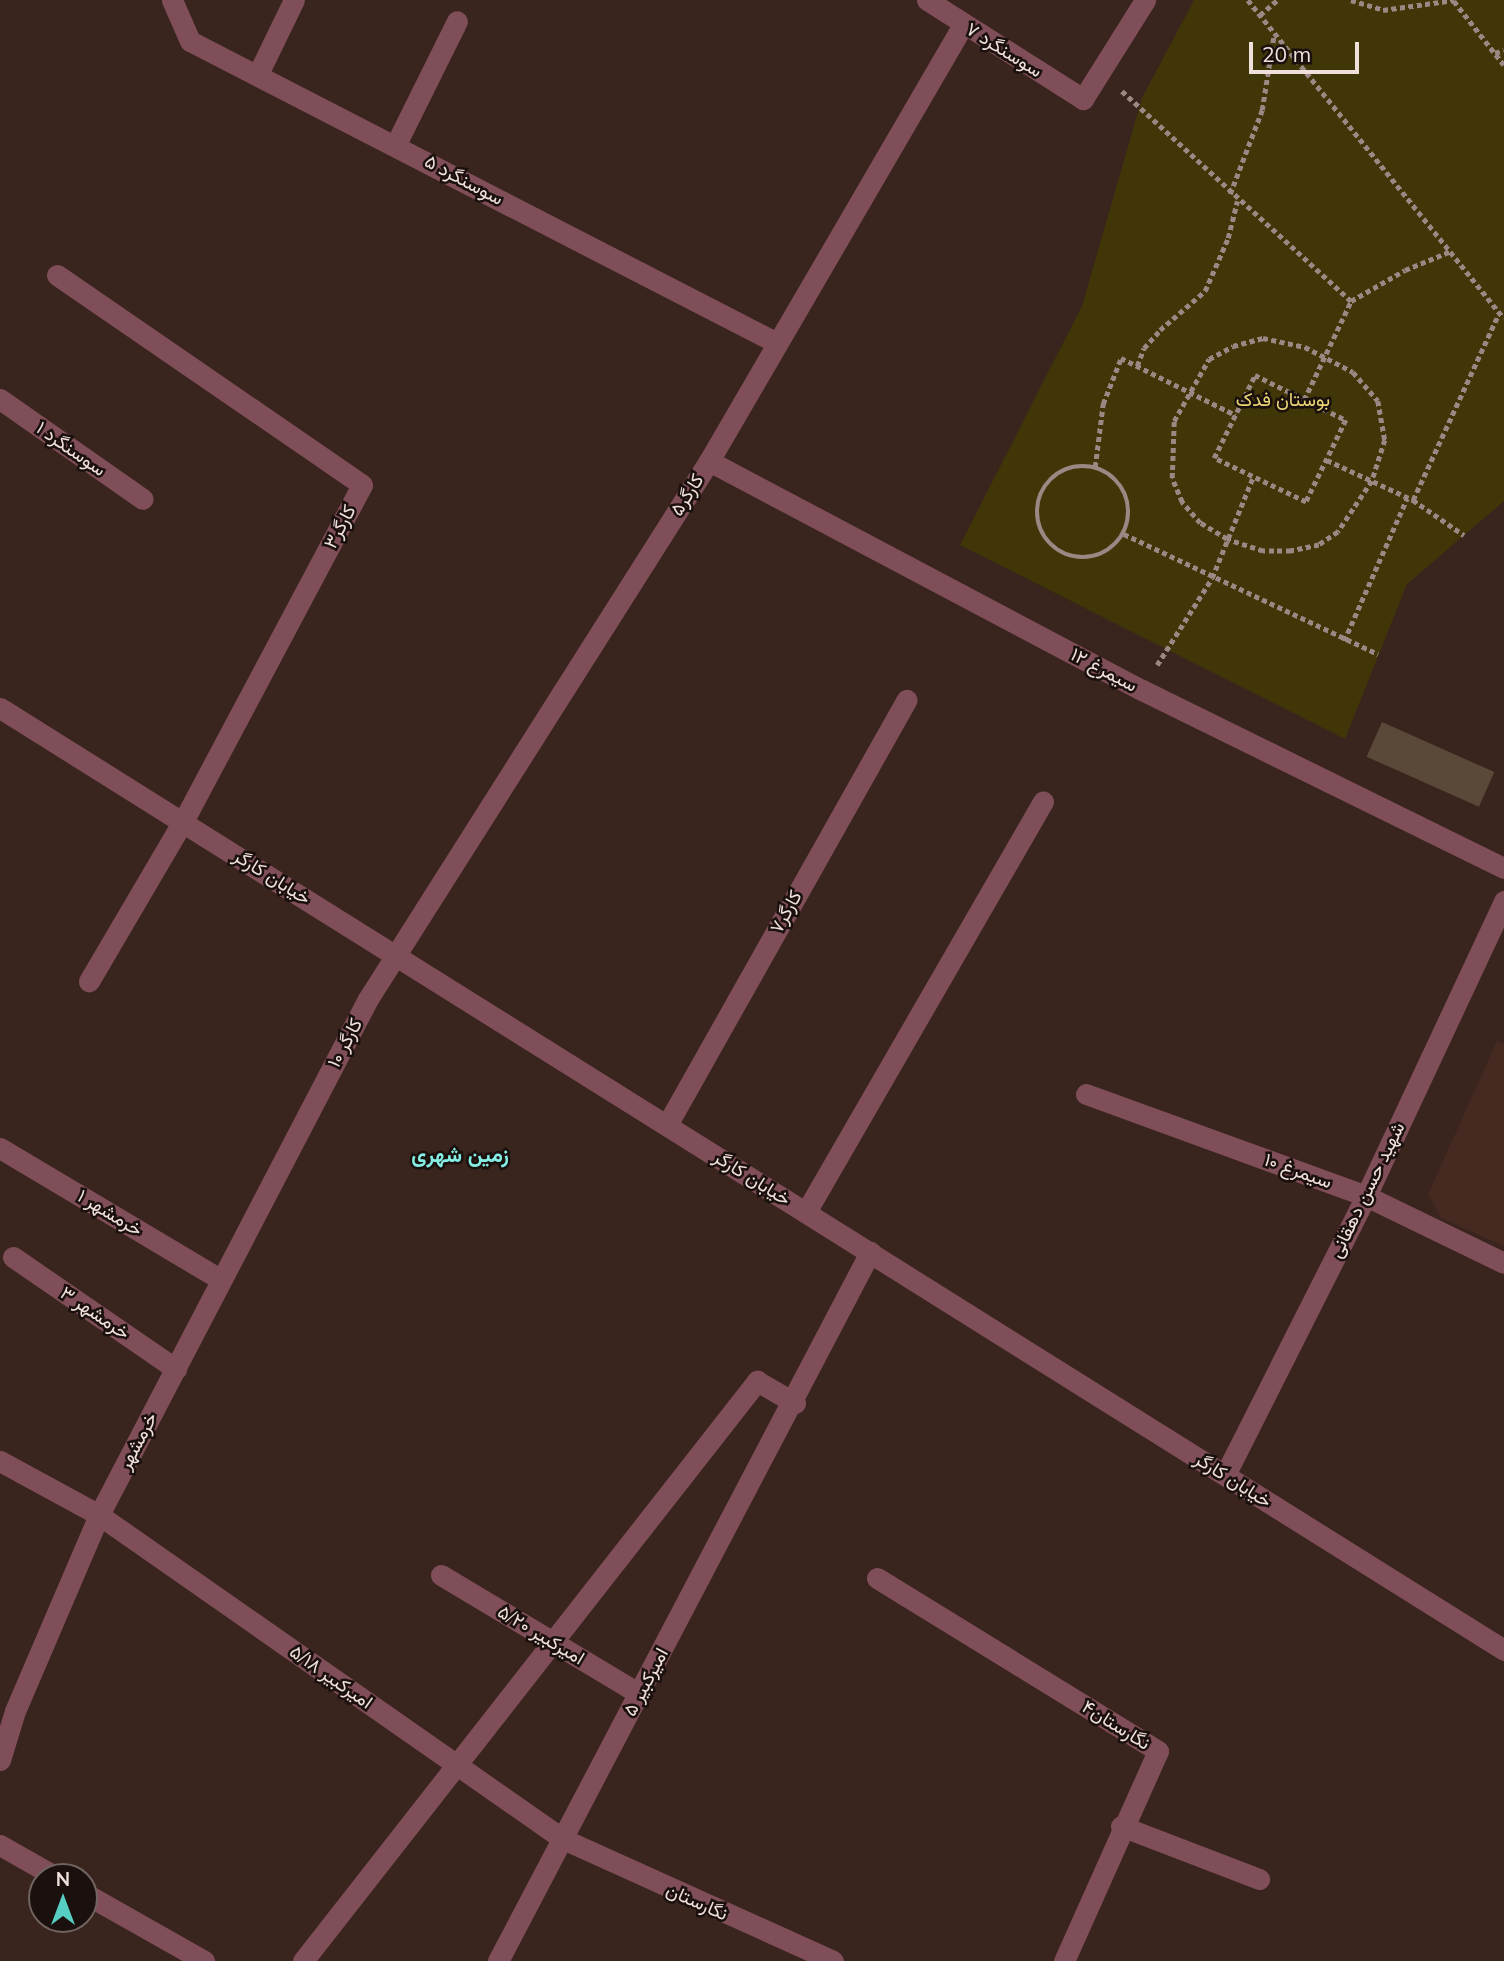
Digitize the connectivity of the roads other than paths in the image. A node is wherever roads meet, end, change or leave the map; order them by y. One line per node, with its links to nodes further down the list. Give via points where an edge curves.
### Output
1 (172, 0): 7 (street, سوسنگرد ۵, via 190,41)
2 (294, 0): 7 (street)
3 (927, 0): 6 (street, سوسنگرد ۷)
4 (1145, 0): 6 (street, سوسنگرد ۷, via 1083,99)
5 (457, 21): 8 (street)
6 (963, 25): 10 (street, کارگر۵)
7 (258, 74): 8 (street, سوسنگرد ۵)
8 (396, 144): 10 (street, سوسنگرد ۵)
9 (57, 275): 17 (street, کارگر۳, via 362,485)
10 (777, 343): 12 (street, کارگر۵)
11 (0, 399): 13 (street, سوسنگرد ۱)
12 (709, 461): 18 (street, سیمرغ ۱۲, via 1142,690); 20 (street, کارگر۵)
13 (142, 499)
14 (906, 700): 23 (street, کارگر۷)
15 (0, 708): 17 (street, خیابان کارگر)
16 (1043, 802): 27 (street)
17 (183, 821): 20 (street, خیابان کارگر); 21 (street)
18 (1504, 868)
19 (1504, 901): 26 (street, شهید حسن دهقانی)
20 (395, 955): 23 (street, خیابان کارگر); 24 (street, کارگر ۱۰)
21 (89, 981)
22 (1086, 1094): 26 (street, سیمرغ ۱۰)
23 (667, 1125): 27 (street, خیابان کارگر)
24 (297, 1132): 31 (street, خرمشهر)
25 (0, 1148): 31 (street, خرمشهر ۱)
26 (1366, 1196): 30 (street, سیمرغ ۱۰); 35 (street, شهید حسن دهقانی)
27 (806, 1212): 28 (street, خیابان کارگر)
28 (870, 1252): 33 (street, امیرکبیر ۵); 35 (street, خیابان کارگر)
29 (13, 1257): 32 (street, خرمشهر ۳)
30 (1504, 1263)
31 (220, 1279): 32 (street, خرمشهر)
32 (176, 1369): 36 (street, خرمشهر)
33 (795, 1403): 40 (street, امیرکبیر ۵); 50 (street, via 757,1381)
34 (0, 1461): 36 (street, امیرکبیر ۵/۱۸)
35 (1225, 1475): 39 (street, خیابان کارگر)
36 (99, 1515): 41 (street, خرمشهر); 44 (street, امیرکبیر ۵/۱۸)
37 (441, 1575): 40 (street, امیرکبیر ۵/۲۰)
38 (877, 1578): 43 (street, نگارستان۴, via 1158,1751)
39 (1504, 1650)
40 (640, 1694): 44 (street, امیرکبیر ۵)
41 (8, 1706): 42 (street, خرمشهر)
42 (0, 1760)
43 (1121, 1826): 47 (street); 53 (street, نگارستان۴)
44 (563, 1839): 51 (street, امیرکبیر ۵); 52 (street, نگارستان)
45 (0, 1845): 46 (street)
46 (32, 1863)
47 (1259, 1879)
48 (98, 1901): 49 (street)
49 (204, 1961)
50 (303, 1961)
51 (498, 1961)
52 (833, 1961)
53 (1064, 1961)

